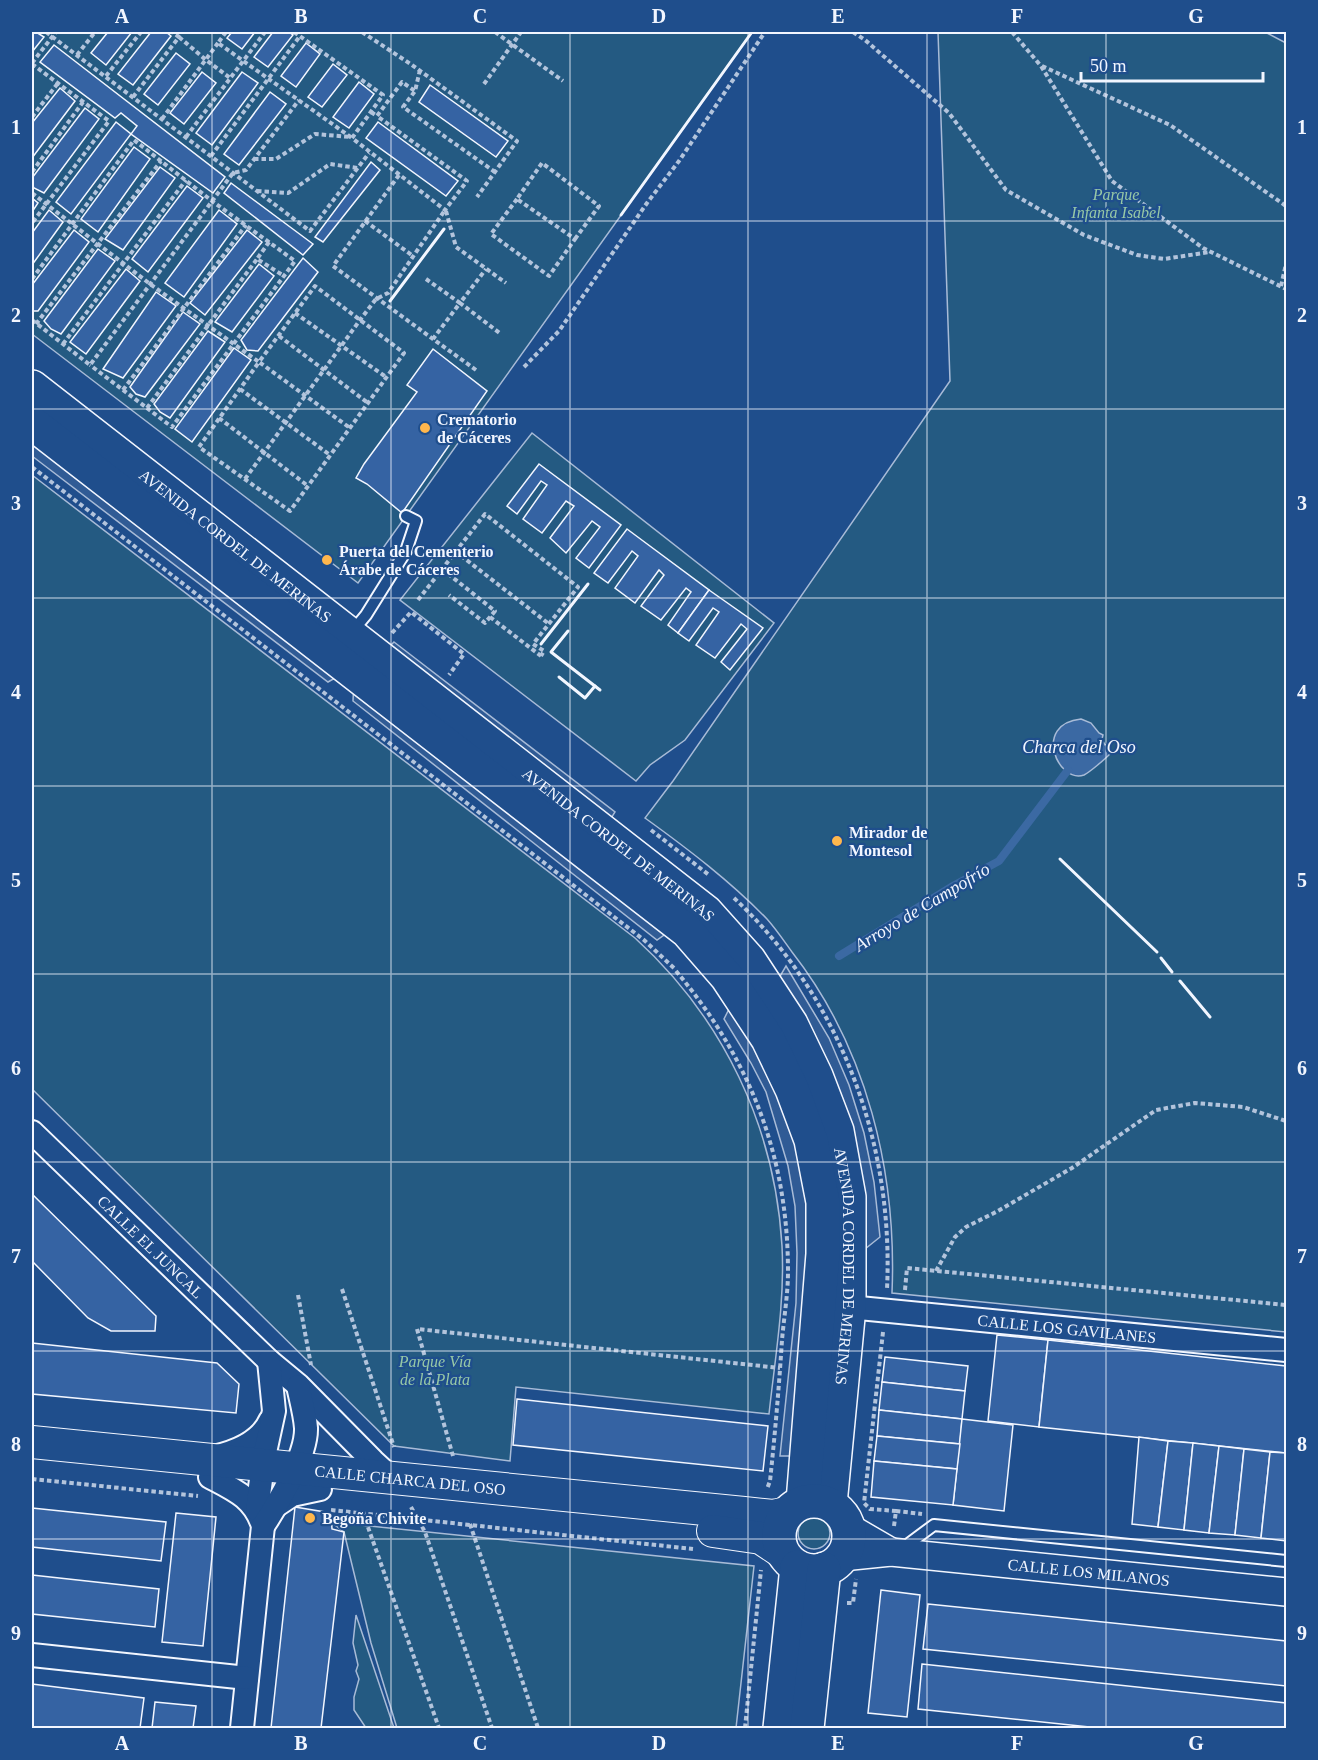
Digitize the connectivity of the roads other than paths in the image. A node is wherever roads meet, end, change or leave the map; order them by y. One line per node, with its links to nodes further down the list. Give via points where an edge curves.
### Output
1 (32, 387): 4 (main road, AVENIDA CORDEL DE MERINAS)
2 (32, 423): 4 (main road, AVENIDA CORDEL DE MERINAS)
3 (406, 516): 4 (lane, via 416,521 406,551 366,615)
4 (340, 644): 6 (main road, AVENIDA CORDEL DE MERINAS, via 706,912 749,960 791,1024 837,1131 849,1197); 16 (main road, AVENIDA CORDEL DE MERINAS, via 687,931 727,977 768,1039 811,1140 821,1192 823,1254)
5 (32, 1132): 8 (street, CALLE EL JUNCAL)
6 (849, 1307): 7 (street, CALLE LOS GAVILANES); 16 (main road, AVENIDA CORDEL DE MERINAS)
7 (1287, 1350)
8 (269, 1361): 9 (street, CALLE EL JUNCAL); 10 (street)
9 (305, 1377): 14 (street, CALLE EL JUNCAL, via 373,1461); 15 (street, via 306,1430)
10 (274, 1411): 13 (street, via 259,1437); 15 (street)
11 (32, 1442): 13 (main road, CALLE CHARCA DEL OSO)
12 (32, 1459): 13 (main road, CALLE CHARCA DEL OSO)
13 (205, 1469): 15 (main road, CALLE CHARCA DEL OSO)
14 (406, 1488): 15 (main road, CALLE CHARCA DEL OSO); 15 (main road, CALLE CHARCA DEL OSO, via 325,1500); 16 (main road, CALLE CHARCA DEL OSO, via 773,1516)
15 (269, 1493): 21 (street)
16 (808, 1540): 17 (street, CALLE LOS MILANOS); 23 (main road, AVENIDA CORDEL DE MERINAS); 24 (main road, AVENIDA CORDEL DE MERINAS)
17 (895, 1552): 18 (lane, via 934,1525); 19 (street, CALLE LOS MILANOS)
18 (1287, 1561)
19 (1287, 1592)
20 (32, 1655): 21 (street)
21 (247, 1678): 22 (street)
22 (242, 1728)
23 (780, 1728)
24 (807, 1728)

